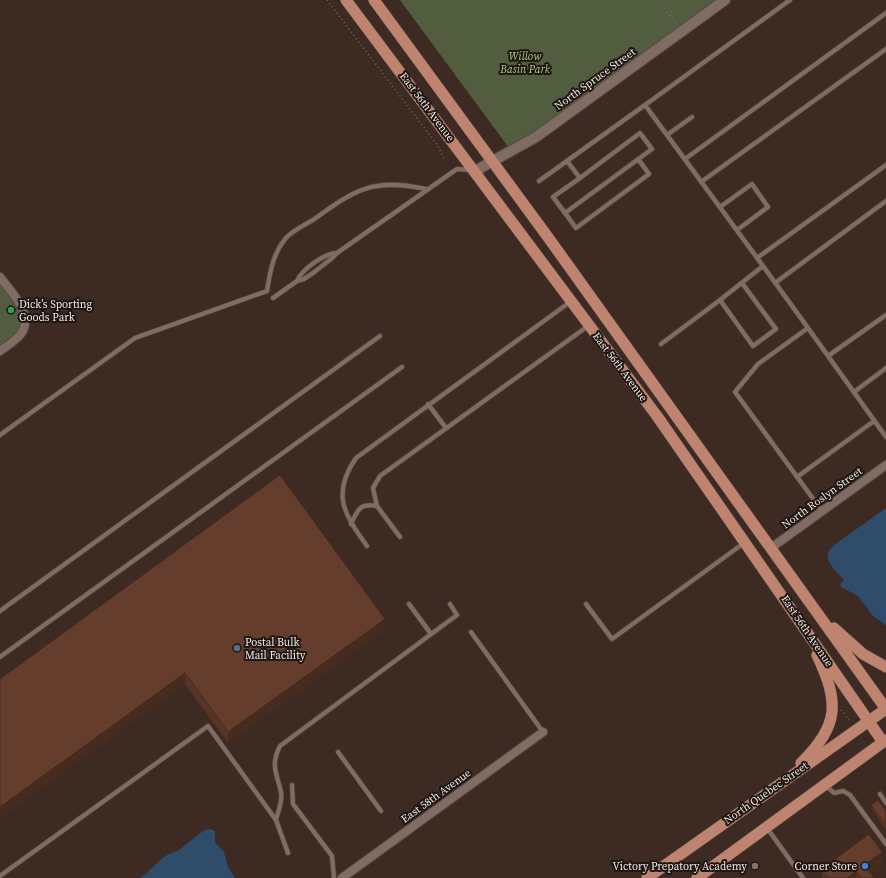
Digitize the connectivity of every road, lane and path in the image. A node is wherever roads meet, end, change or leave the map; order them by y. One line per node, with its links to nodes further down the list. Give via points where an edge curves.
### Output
1 (327, 0): 19 (path, via 438,146)
2 (346, 0): 23 (main road, East 56th Avenue)
3 (374, 0): 21 (main road, East 56th Avenue)
4 (725, 0): 21 (street, North Spruce Street, via 536,137)
5 (790, 0): 10 (lane)
6 (886, 13): 17 (lane)
7 (670, 15): 8 (path)
8 (677, 24)
9 (886, 49): 26 (lane)
10 (645, 105): 15 (lane); 20 (lane)
11 (692, 117): 15 (lane)
12 (508, 128): 14 (path)
13 (505, 129): 14 (path)
14 (509, 133): 16 (path)
15 (667, 135): 17 (lane)
16 (511, 136)
17 (685, 159): 26 (lane)
18 (638, 160): 24 (lane, via 652,149 640,133); 30 (lane); 30 (lane, via 649,174 576,228)
19 (445, 161)
20 (567, 161): 24 (lane); 25 (lane)
21 (493, 162): 23 (street, North Spruce Street); 63 (main road, East 56th Avenue)
22 (886, 165): 32 (lane)
23 (475, 171): 27 (lane, via 457,168); 39 (main road, East 56th Avenue)
24 (580, 178): 30 (lane, via 553,196)
25 (539, 181)
26 (701, 182): 29 (lane)
27 (426, 190): 37 (lane, via 309,276); 53 (lane, via 387,184 364,188 337,203 286,238 273,261 267,290 134,338)
28 (886, 201): 36 (lane)
29 (720, 207): 31 (lane); 31 (lane, via 752,184 764,201 768,207)
30 (565, 213)
31 (736, 230): 32 (lane)
32 (757, 258): 33 (lane)
33 (763, 266): 35 (lane); 36 (lane)
34 (0, 277): 45 (street, via 20,304 25,316 25,326 20,334)
35 (742, 283): 38 (lane); 38 (lane, via 776,329 753,346)
36 (775, 283): 42 (lane)
37 (272, 298)
38 (720, 300): 44 (lane)
39 (571, 302): 41 (main road, East 56th Avenue); 50 (lane)
40 (886, 315): 46 (lane)
41 (588, 326): 52 (lane); 61 (main road, East 56th Avenue, via 657,416)
42 (808, 328): 46 (lane); 56 (lane, via 758,364 735,392)
43 (380, 336): 67 (lane)
44 (661, 344)
45 (0, 351)
46 (828, 356): 49 (lane)
47 (402, 367): 72 (lane)
48 (886, 368): 49 (lane)
49 (854, 392): 51 (lane)
50 (428, 404): 52 (lane); 59 (lane, via 356,458 346,473 342,492 344,508)
51 (874, 421): 54 (lane); 56 (lane)
52 (446, 428): 57 (lane, via 380,476 373,488)
53 (0, 435)
54 (886, 437)
55 (886, 465): 58 (street, North Roslyn Street)
56 (797, 477): 58 (lane)
57 (377, 506): 59 (lane, via 367,504 358,509); 60 (lane)
58 (822, 512): 63 (street, North Roslyn Street)
59 (351, 524): 62 (lane)
60 (400, 537)
61 (746, 542): 66 (lane, via 612,639); 69 (main road, East 56th Avenue)
62 (367, 546)
63 (771, 548): 68 (main road, East 56th Avenue)
64 (409, 604): 71 (lane)
65 (450, 604): 71 (lane, via 457,615)
66 (586, 604)
67 (0, 611)
68 (820, 617): 73 (main road, via 856,649); 74 (main road, East 56th Avenue)
69 (806, 629): 76 (main road, East 56th Avenue); 83 (main road, via 829,685 832,700 831,717 826,733 815,748)
70 (471, 632): 78 (lane)
71 (431, 634): 87 (lane, via 284,742 276,754 274,765 281,792)
72 (0, 657)
73 (886, 667)
74 (886, 709): 76 (main road, North Quebec Street)
75 (839, 710): 77 (path, via 842,710)
76 (869, 721): 79 (main road, East 56th Avenue); 83 (main road, North Quebec Street)
77 (851, 723)
78 (543, 732): 93 (street, East 58th Avenue)
79 (885, 741): 81 (main road)
80 (338, 752): 86 (lane)
81 (825, 784): 88 (main road); 89 (lane, via 834,792 843,791 850,795)
82 (292, 786): 92 (lane, via 293,804 332,856)
83 (775, 786): 94 (main road, North Quebec Street)
84 (880, 794): 85 (lane)
85 (886, 803)
86 (381, 811)
87 (276, 820): 90 (lane); 91 (lane, via 208,726)
88 (766, 828): 95 (main road); 96 (lane)
89 (886, 844)
90 (288, 853)
91 (0, 876)
92 (334, 878)
93 (342, 878)
94 (647, 878)
95 (697, 878)
96 (803, 878)

